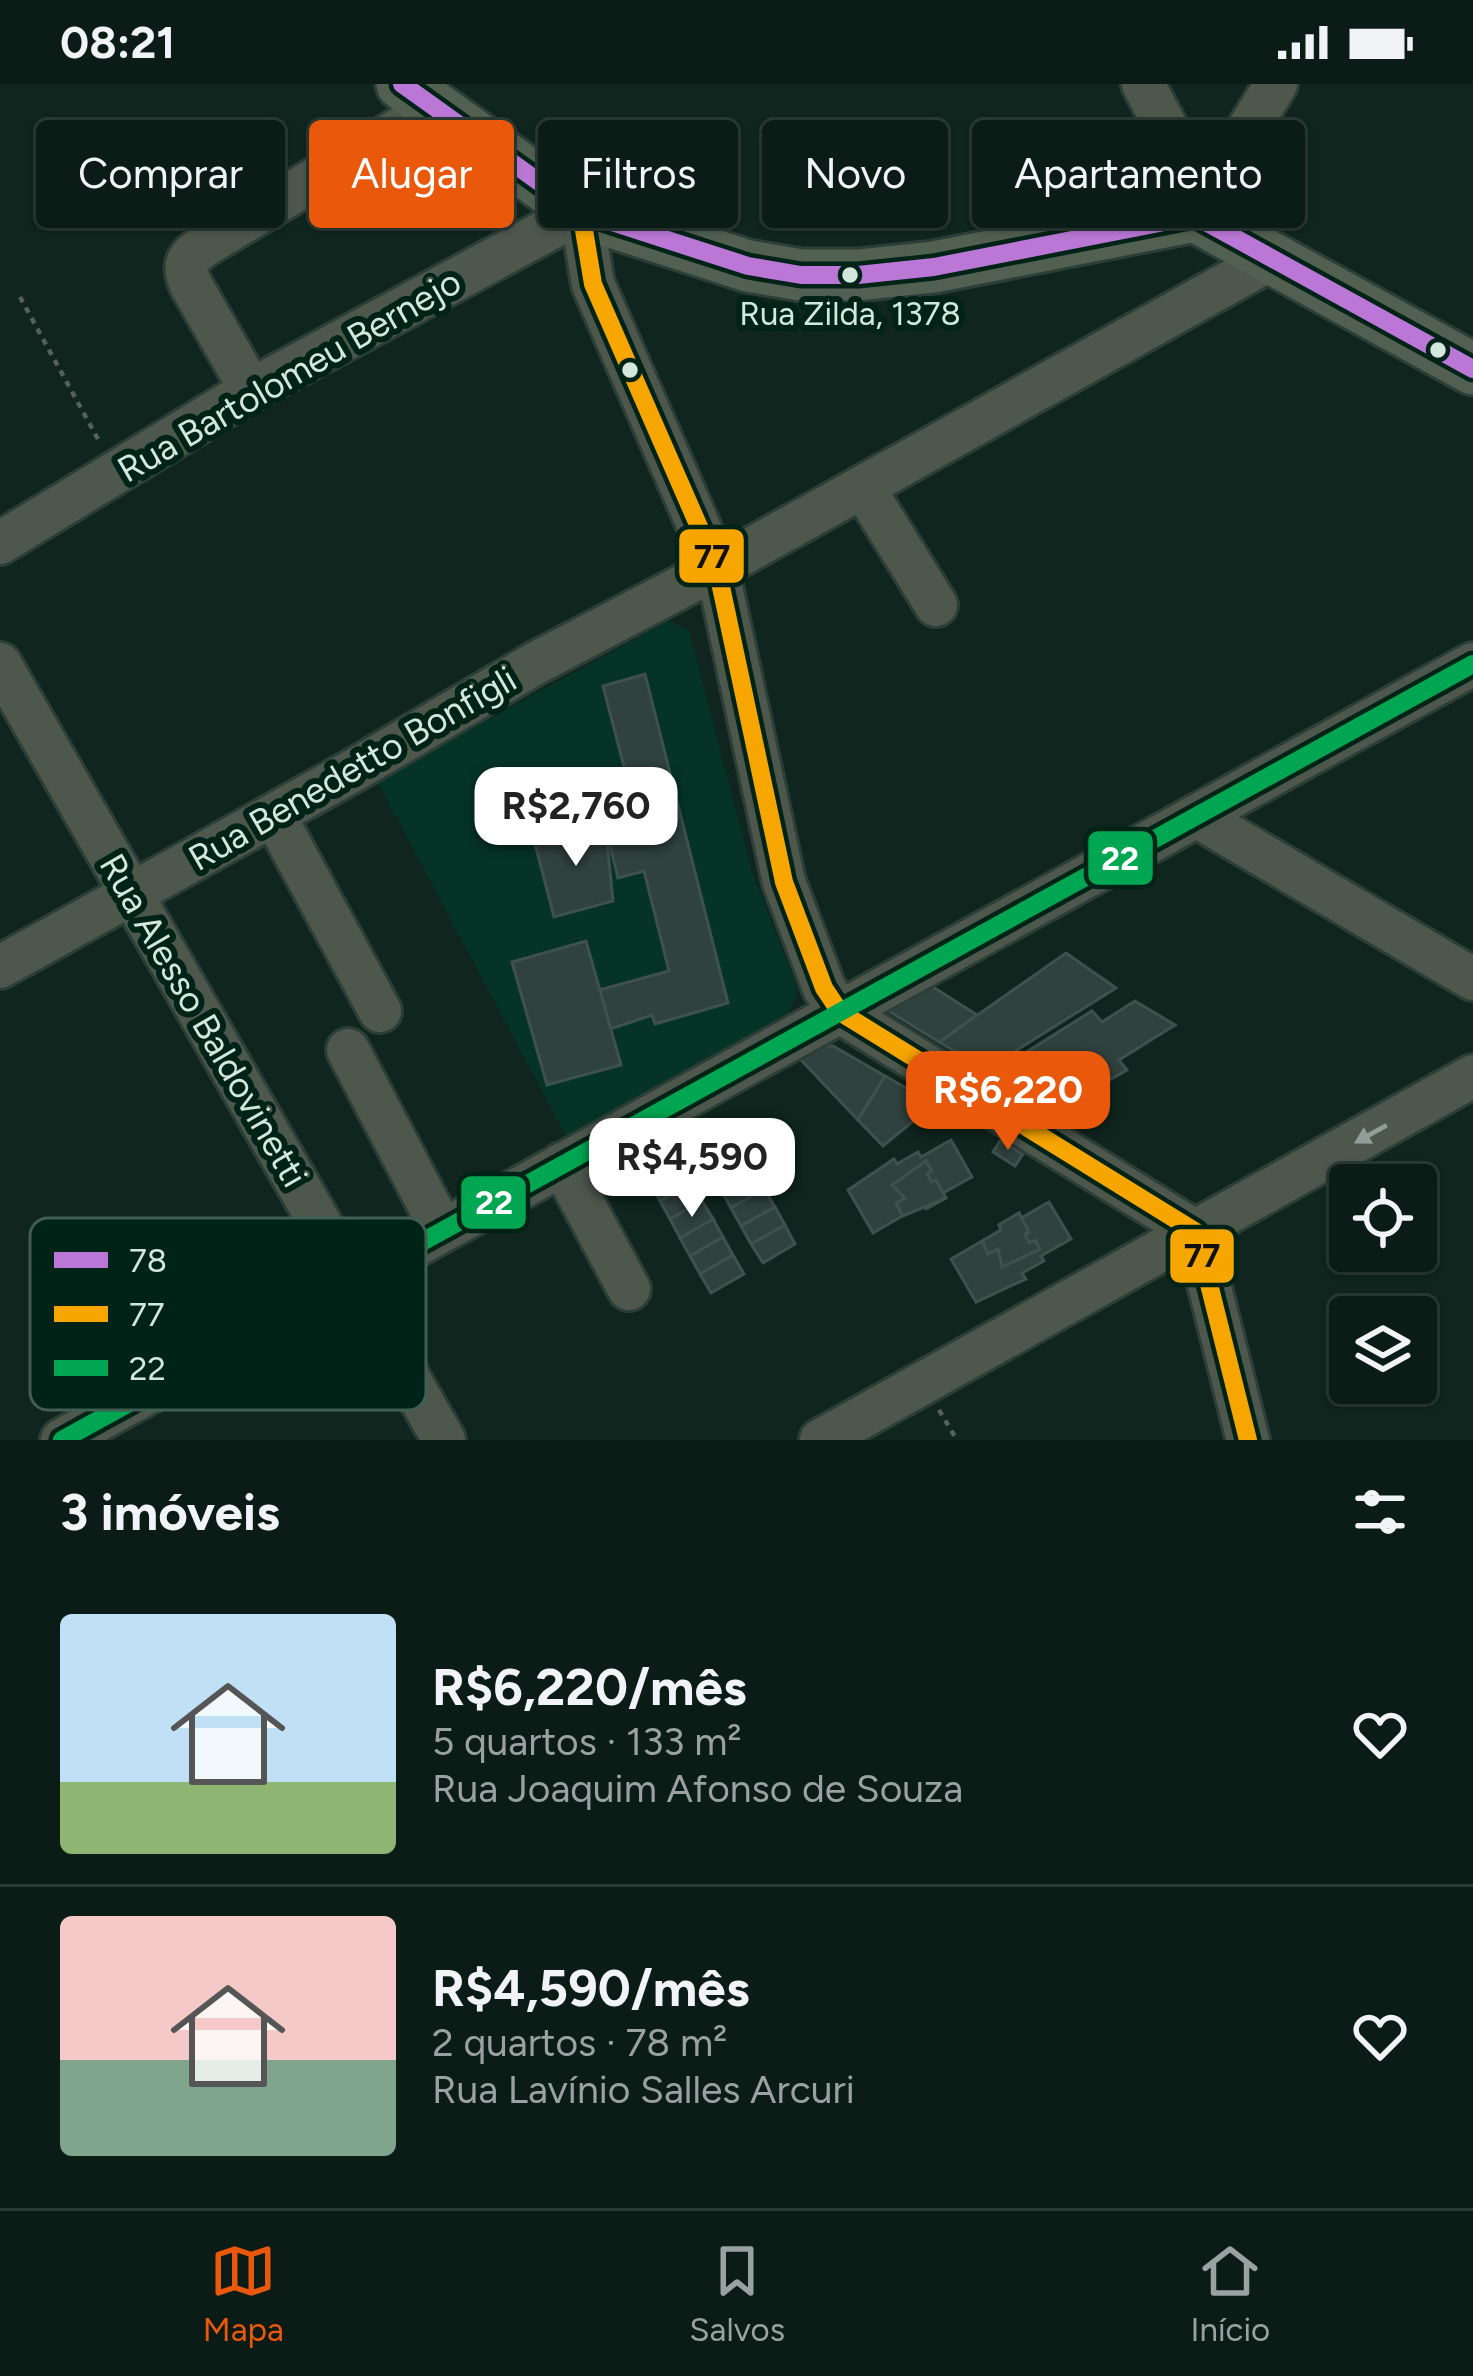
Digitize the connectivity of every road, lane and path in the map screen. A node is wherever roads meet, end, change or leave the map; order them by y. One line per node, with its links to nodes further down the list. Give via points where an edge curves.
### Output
1 (1144, 84): 4 (street)
2 (1276, 84): 5 (street)
3 (418, 95): 6 (main road); 15 (street, via 187,261 184,271)
4 (1163, 120)
5 (1252, 120)
6 (538, 181)
7 (551, 228): 15 (street, Rua Bartolomeu Bernejo)
8 (584, 228): 19 (street, via 593,284)
9 (630, 228): 10 (main road, via 748,266 817,275 934,268)
10 (1133, 228)
11 (1211, 228): 12 (main road)
12 (1273, 258): 14 (main road); 17 (street, Rua Benedetto Bonfigli)
13 (20, 297): 16 (path)
14 (1473, 369)
15 (250, 390): 16 (street, Rua Bartolomeu Bernejo)
16 (116, 472): 18 (street, Rua Bartolomeu Bernejo)
17 (863, 487): 19 (street, Rua Benedetto Bonfigli); 20 (street)
18 (0, 544)
19 (717, 568): 23 (street, Rua Benedetto Bonfigli); 29 (street, via 784,882)
20 (936, 605)
21 (0, 664): 25 (street, Rua Alesso Baldovinetti)
22 (1473, 664): 24 (street)
23 (274, 815): 25 (street, Rua Benedetto Bonfigli); 28 (street)
24 (1196, 816): 27 (street); 29 (street)
25 (131, 894): 26 (street, Rua Benedetto Bonfigli); 33 (street, Rua Alesso Baldovinetti)
26 (1, 965)
27 (1473, 979)
28 (380, 1011)
29 (840, 1012): 32 (street); 35 (street)
30 (348, 1050): 34 (street)
31 (1473, 1076): 35 (street, one-way to 35)
32 (562, 1164): 34 (street); 37 (street)
33 (319, 1218)
34 (442, 1230): 36 (street)
35 (1196, 1232): 42 (street); 43 (street)
36 (426, 1238)
37 (629, 1288)
38 (426, 1408): 41 (street, Rua Alesso Baldovinetti)
39 (116, 1410): 40 (street)
40 (62, 1440)
41 (444, 1440)
42 (821, 1440)
43 (1248, 1440)

